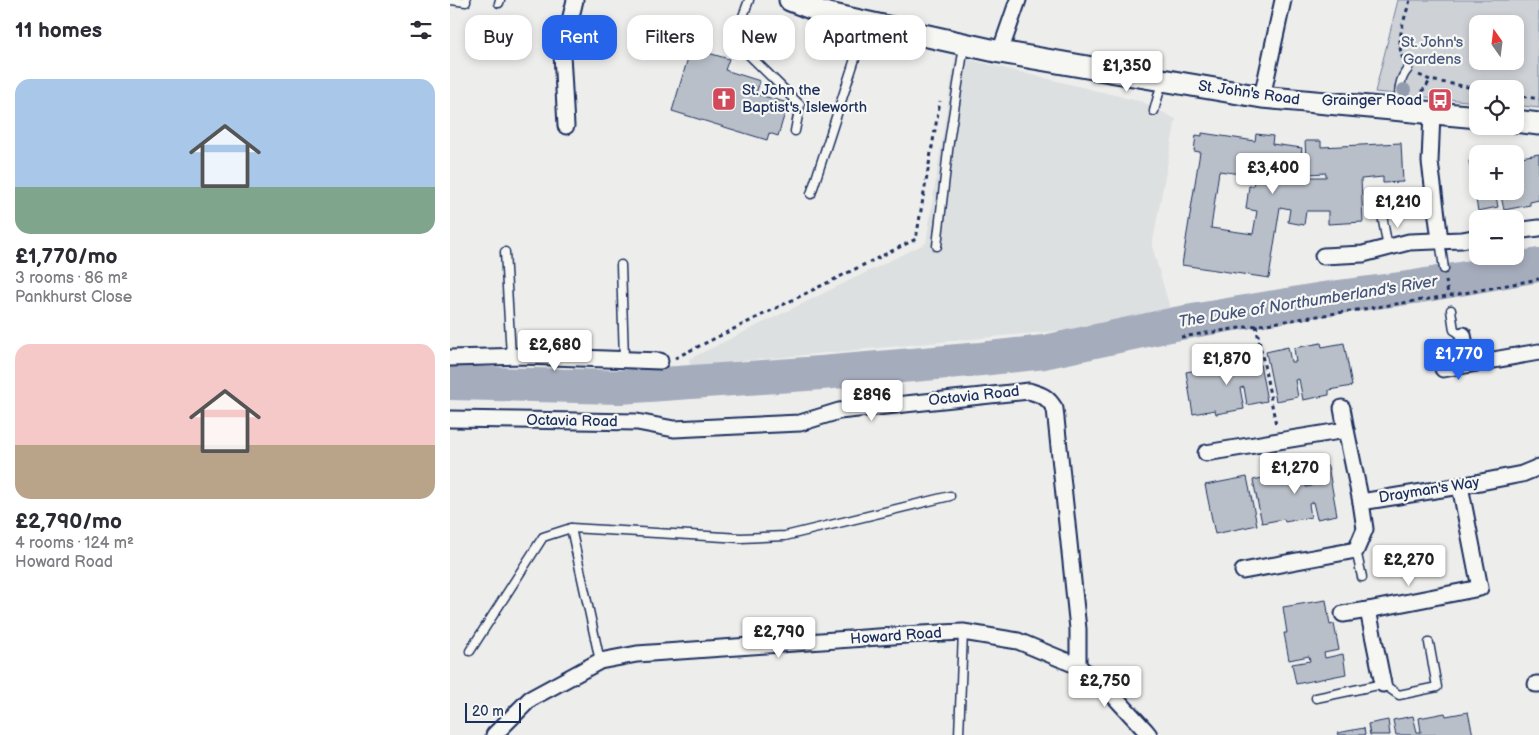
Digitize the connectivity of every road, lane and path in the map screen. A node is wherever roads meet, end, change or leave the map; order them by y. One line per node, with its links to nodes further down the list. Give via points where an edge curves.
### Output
1 (451, 0): 2 (lane)
2 (466, 0)
3 (575, 0): 27 (street, via 562,54)
4 (749, 0): 28 (lane, via 738,31 739,41 743,50 800,105)
5 (790, 0): 9 (main road, St. John's Road)
6 (1018, 0): 12 (street)
7 (1283, 0): 19 (street)
8 (1410, 0): 14 (path, via 1400,40 1401,54)
9 (837, 15)
10 (926, 35): 11 (main road, St. John's Road)
11 (964, 44): 12 (main road, St. John's Road); 35 (lane)
12 (1000, 52): 15 (main road, St. John's Road)
13 (854, 60): 29 (lane)
14 (1408, 69): 16 (path, via 1430,80); 21 (lane, via 1402,76)
15 (1162, 80): 19 (main road, St. John's Road); 22 (lane)
16 (1469, 87)
17 (1524, 96): 20 (path)
18 (941, 97): 50 (path, via 916,239 670,360)
19 (1262, 97): 21 (main road, St. John's Road)
20 (1539, 99)
21 (1399, 110): 23 (main road, St. John's Road)
22 (1154, 111)
23 (1432, 113): 24 (main road, St. John's Road); 34 (street, via 1430,162)
24 (1469, 116)
25 (1524, 122): 26 (main road)
26 (1539, 124)
27 (566, 126)
28 (795, 131)
29 (811, 194)
30 (1383, 198): 36 (lane)
31 (1539, 228): 32 (street)
32 (1524, 230)
33 (1469, 239): 34 (street)
34 (1440, 240): 36 (street, via 1410,242); 40 (lane)
35 (937, 246)
36 (1388, 248): 38 (street, via 1363,254)
37 (505, 252): 47 (lane)
38 (1322, 256)
39 (621, 265): 49 (lane)
40 (1444, 269)
41 (1539, 280): 43 (path)
42 (1450, 310): 44 (lane, via 1454,330)
43 (1256, 325): 45 (path); 56 (path)
44 (1463, 335): 51 (street)
45 (1181, 337)
46 (1539, 352): 51 (street)
47 (511, 356): 48 (street); 49 (street)
48 (450, 358)
49 (624, 359): 50 (street)
50 (660, 360)
51 (1469, 364): 52 (street)
52 (1443, 369)
53 (1342, 408): 55 (street, Drayman's Way)
54 (450, 419): 72 (street, Octavia Road, via 637,422 674,429 800,423 839,411 1028,391 1043,395 1055,409 1078,629)
55 (1346, 430): 56 (street); 61 (street, Drayman's Way)
56 (1279, 441): 57 (street)
57 (1206, 453)
58 (1539, 467): 59 (street, Drayman's Way, via 1522,474)
59 (1460, 486): 61 (street, Drayman's Way); 66 (street, via 1480,588)
60 (950, 496): 62 (lane, via 785,536 741,538)
61 (1361, 502): 63 (street, via 1365,529)
62 (571, 528): 70 (lane, via 543,537); 71 (lane)
63 (1356, 550): 64 (street); 65 (lane)
64 (1243, 571)
65 (1362, 577)
66 (1368, 610): 67 (street); 73 (street)
67 (1343, 614)
68 (963, 632): 71 (street, Howard Road, via 638,654); 72 (street, Howard Road, via 1018,641); 76 (lane)
69 (1429, 643): 73 (lane, via 1437,687 1398,695)
70 (470, 651)
71 (600, 661): 75 (street, Howard Road, via 530,699)
72 (1078, 666): 77 (street, Howard Road, via 1112,694)
73 (1383, 684): 74 (lane)
74 (1316, 698)
75 (494, 735)
76 (959, 735)
77 (1149, 735)

